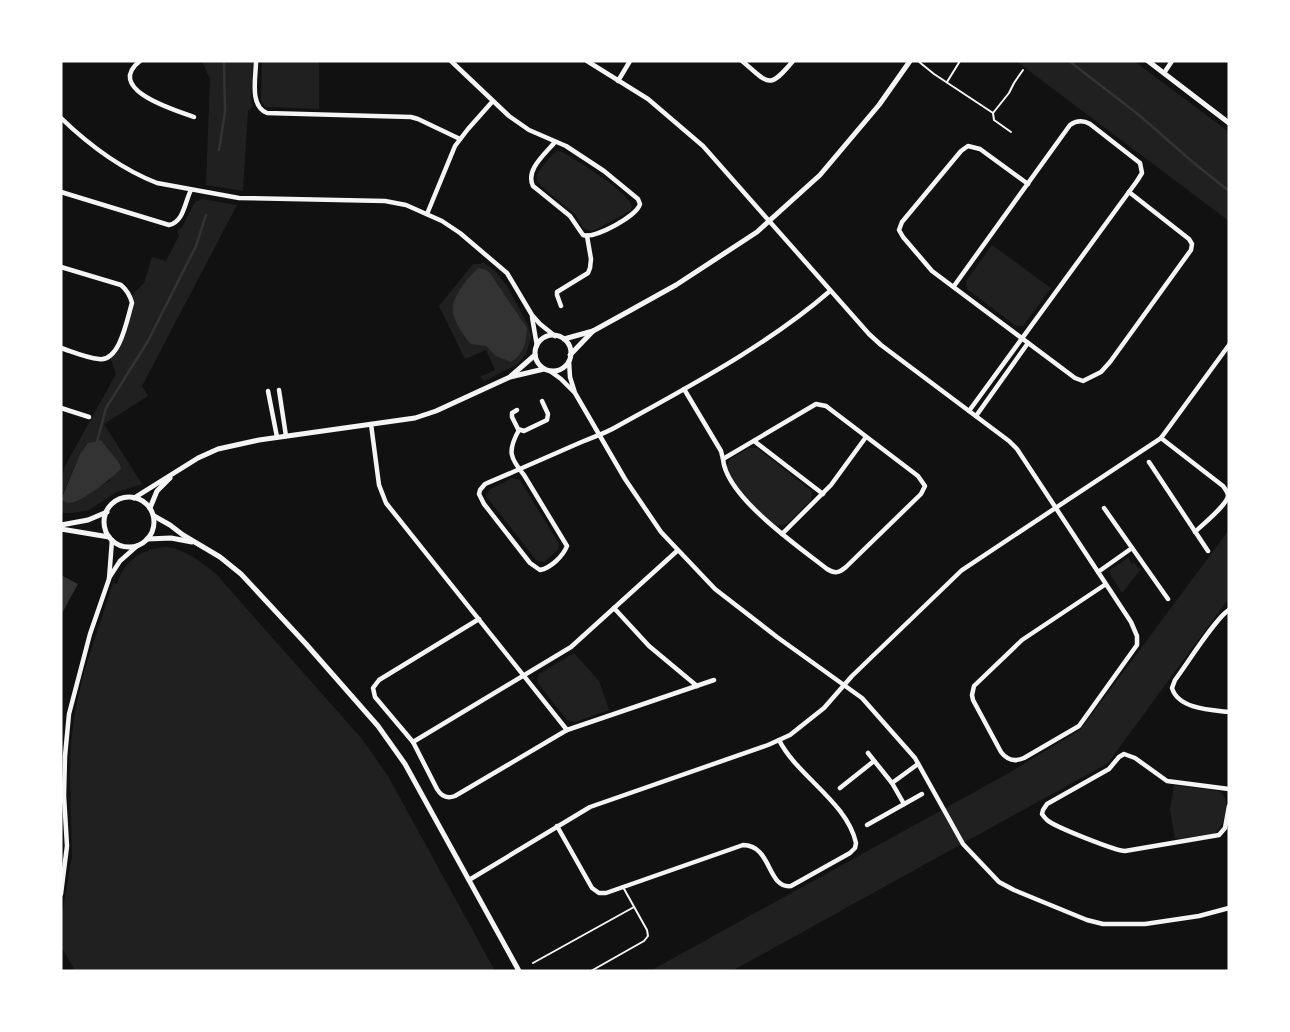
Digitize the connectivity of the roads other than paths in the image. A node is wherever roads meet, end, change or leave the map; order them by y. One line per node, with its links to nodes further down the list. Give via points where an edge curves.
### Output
1 (140, 61): 19 (street, via 130,71 132,87 169,108)
2 (256, 61): 23 (street, via 255,95 259,108 267,113 411,117)
3 (451, 61): 17 (street)
4 (587, 61): 15 (street)
5 (630, 61): 15 (street)
6 (742, 61): 7 (street, via 765,80 772,81)
7 (793, 61)
8 (910, 61): 30 (street, via 820,175)
9 (918, 61): 16 (lane)
10 (960, 61): 16 (lane)
11 (1148, 61): 14 (street)
12 (1172, 61): 14 (street)
13 (1023, 70): 18 (lane)
14 (1164, 73): 21 (street)
15 (618, 81): 30 (street, via 648,99 703,146)
16 (947, 82): 18 (lane)
17 (492, 102): 23 (street); 24 (street, via 529,130)
18 (992, 114): 22 (lane)
19 (194, 116)
20 (61, 118): 26 (street, via 96,149 147,179)
21 (1229, 123)
22 (1011, 132)
23 (460, 139): 29 (street)
24 (554, 142): 31 (street, via 531,173 531,182 570,216 579,231); 31 (street, via 604,170 640,204 631,216 594,236)
25 (1028, 184): 28 (street, via 1070,125 1082,121 1140,163 1142,172); 33 (street); 33 (street, via 980,149 968,146 902,222 899,230 902,238 932,271)
26 (191, 190): 27 (street, via 180,218 169,225); 29 (street, via 239,198 385,201)
27 (61, 192)
28 (1129, 192): 40 (street); 41 (street, via 1189,239 1192,244 1190,253 1110,362 1094,376 1083,381 1075,378)
29 (427, 214): 36 (street, via 452,227 501,267)
30 (770, 221): 34 (street); 37 (street, via 676,285)
31 (587, 236): 35 (street, via 590,268 588,273 557,292)
32 (61, 267): 44 (street, via 121,285 127,290 132,303 115,353 99,359)
33 (954, 286): 40 (street)
34 (830, 291): 49 (street, via 804,313); 56 (street, via 881,344)
35 (562, 306)
36 (532, 315): 38 (street); 43 (street)
37 (593, 331): 39 (street); 46 (street)
38 (555, 336): 39 (street); 43 (street, via 544,338)
39 (564, 339): 46 (street, via 569,346)
40 (1022, 339): 41 (street); 56 (street)
41 (1028, 343): 57 (street)
42 (1229, 345): 65 (street)
43 (536, 346): 45 (street)
44 (61, 348)
45 (535, 356): 47 (street); 48 (street)
46 (570, 358): 47 (street, via 561,369); 52 (street, via 570,377)
47 (547, 370): 48 (street); 52 (street)
48 (510, 377): 59 (street, via 425,415)
49 (684, 389): 61 (street); 67 (street)
50 (279, 390): 62 (street)
51 (268, 391): 63 (street)
52 (575, 393): 61 (street)
53 (542, 402): 60 (street, via 548,414 547,420 524,431)
54 (61, 408): 58 (street)
55 (516, 410): 60 (street, via 512,417)
56 (969, 411): 57 (street)
57 (976, 416): 74 (street, via 1017,449)
58 (89, 417)
59 (371, 424): 62 (street); 95 (street, via 379,485 386,503)
60 (519, 430): 69 (street, via 510,452)
61 (599, 435): 69 (street); 87 (street, via 648,516)
62 (286, 436): 63 (street)
63 (277, 437): 70 (street, via 218,449)
64 (866, 437): 66 (street, via 826,406 816,404); 71 (street); 81 (street, via 922,480 925,486 921,494 838,573 826,570)
65 (1161, 438): 74 (street); 80 (street, via 1227,491 1225,502)
66 (754, 441): 67 (street); 71 (street)
67 (723, 459): 81 (street, via 724,469 736,488)
68 (1149, 462): 80 (street)
69 (520, 469): 69 (street, via 485,484 479,494 534,567 545,570 564,552 566,543)
70 (179, 470): 72 (street); 73 (street, via 158,490)
71 (823, 494): 81 (street)
72 (134, 498): 73 (street); 76 (street, via 118,500)
73 (150, 508): 77 (street)
74 (1056, 508): 89 (street); 98 (street, via 962,570)
75 (1104, 508): 86 (street)
76 (107, 512): 78 (street, via 88,520); 82 (street, via 105,526)
77 (154, 516): 83 (street, via 154,527); 84 (street)
78 (61, 525)
79 (61, 529): 82 (street)
80 (1195, 532): 88 (street)
81 (782, 534)
82 (110, 538): 85 (street, via 123,546); 90 (street)
83 (147, 540): 84 (street, via 171,538); 85 (street)
84 (197, 543): 115 (street, via 241,574 386,735)
85 (138, 546): 90 (street, via 120,561)
86 (1132, 548): 89 (street); 92 (street)
87 (677, 550): 93 (street); 98 (street, via 714,590)
88 (1208, 551)
89 (1098, 572): 91 (street)
90 (108, 579): 117 (street, via 69,714 64,776 67,846)
91 (1106, 584): 91 (street, via 1022,640 974,686 974,703 1006,758 1024,758 1077,729 1134,650 1138,641 1134,628)
92 (1168, 600)
93 (614, 608): 96 (street, via 571,647); 99 (street, via 649,646)
94 (1229, 610): 100 (street, via 1210,631 1172,688 1178,697 1192,706)
95 (479, 619): 96 (street); 103 (street, via 374,685 375,698)
96 (524, 675): 101 (street); 103 (street)
97 (714, 680): 99 (street)
98 (844, 685): 102 (street, via 824,708); 106 (street, via 867,703)
99 (697, 686): 101 (street)
100 (1229, 712)
101 (568, 730): 103 (street, via 450,798 440,793)
102 (779, 740): 114 (street, via 596,804); 116 (street, via 841,813 856,841 853,851 787,887 777,881 759,851 742,844)
103 (413, 742)
104 (868, 753): 105 (street)
105 (874, 761): 107 (street); 108 (street)
106 (918, 764): 107 (street); 119 (street, via 963,844 992,876 1008,888 1086,920 1104,924 1145,924)
107 (892, 782): 111 (street)
108 (840, 788)
109 (1229, 789): 112 (street, via 1166,780 1124,754 1109,769 1047,804 1042,814 1049,822 1125,851 1219,835 1227,824)
110 (922, 794): 111 (street)
111 (904, 804): 113 (street)
112 (1229, 806)
113 (867, 825)
114 (557, 826): 115 (street); 116 (street, via 594,891 603,894)
115 (469, 880): 121 (street)
116 (623, 887): 118 (lane)
117 (61, 894)
118 (634, 907): 120 (lane); 122 (lane, via 647,930 647,938)
119 (1229, 908)
120 (533, 963)
121 (519, 971)
122 (590, 971)

